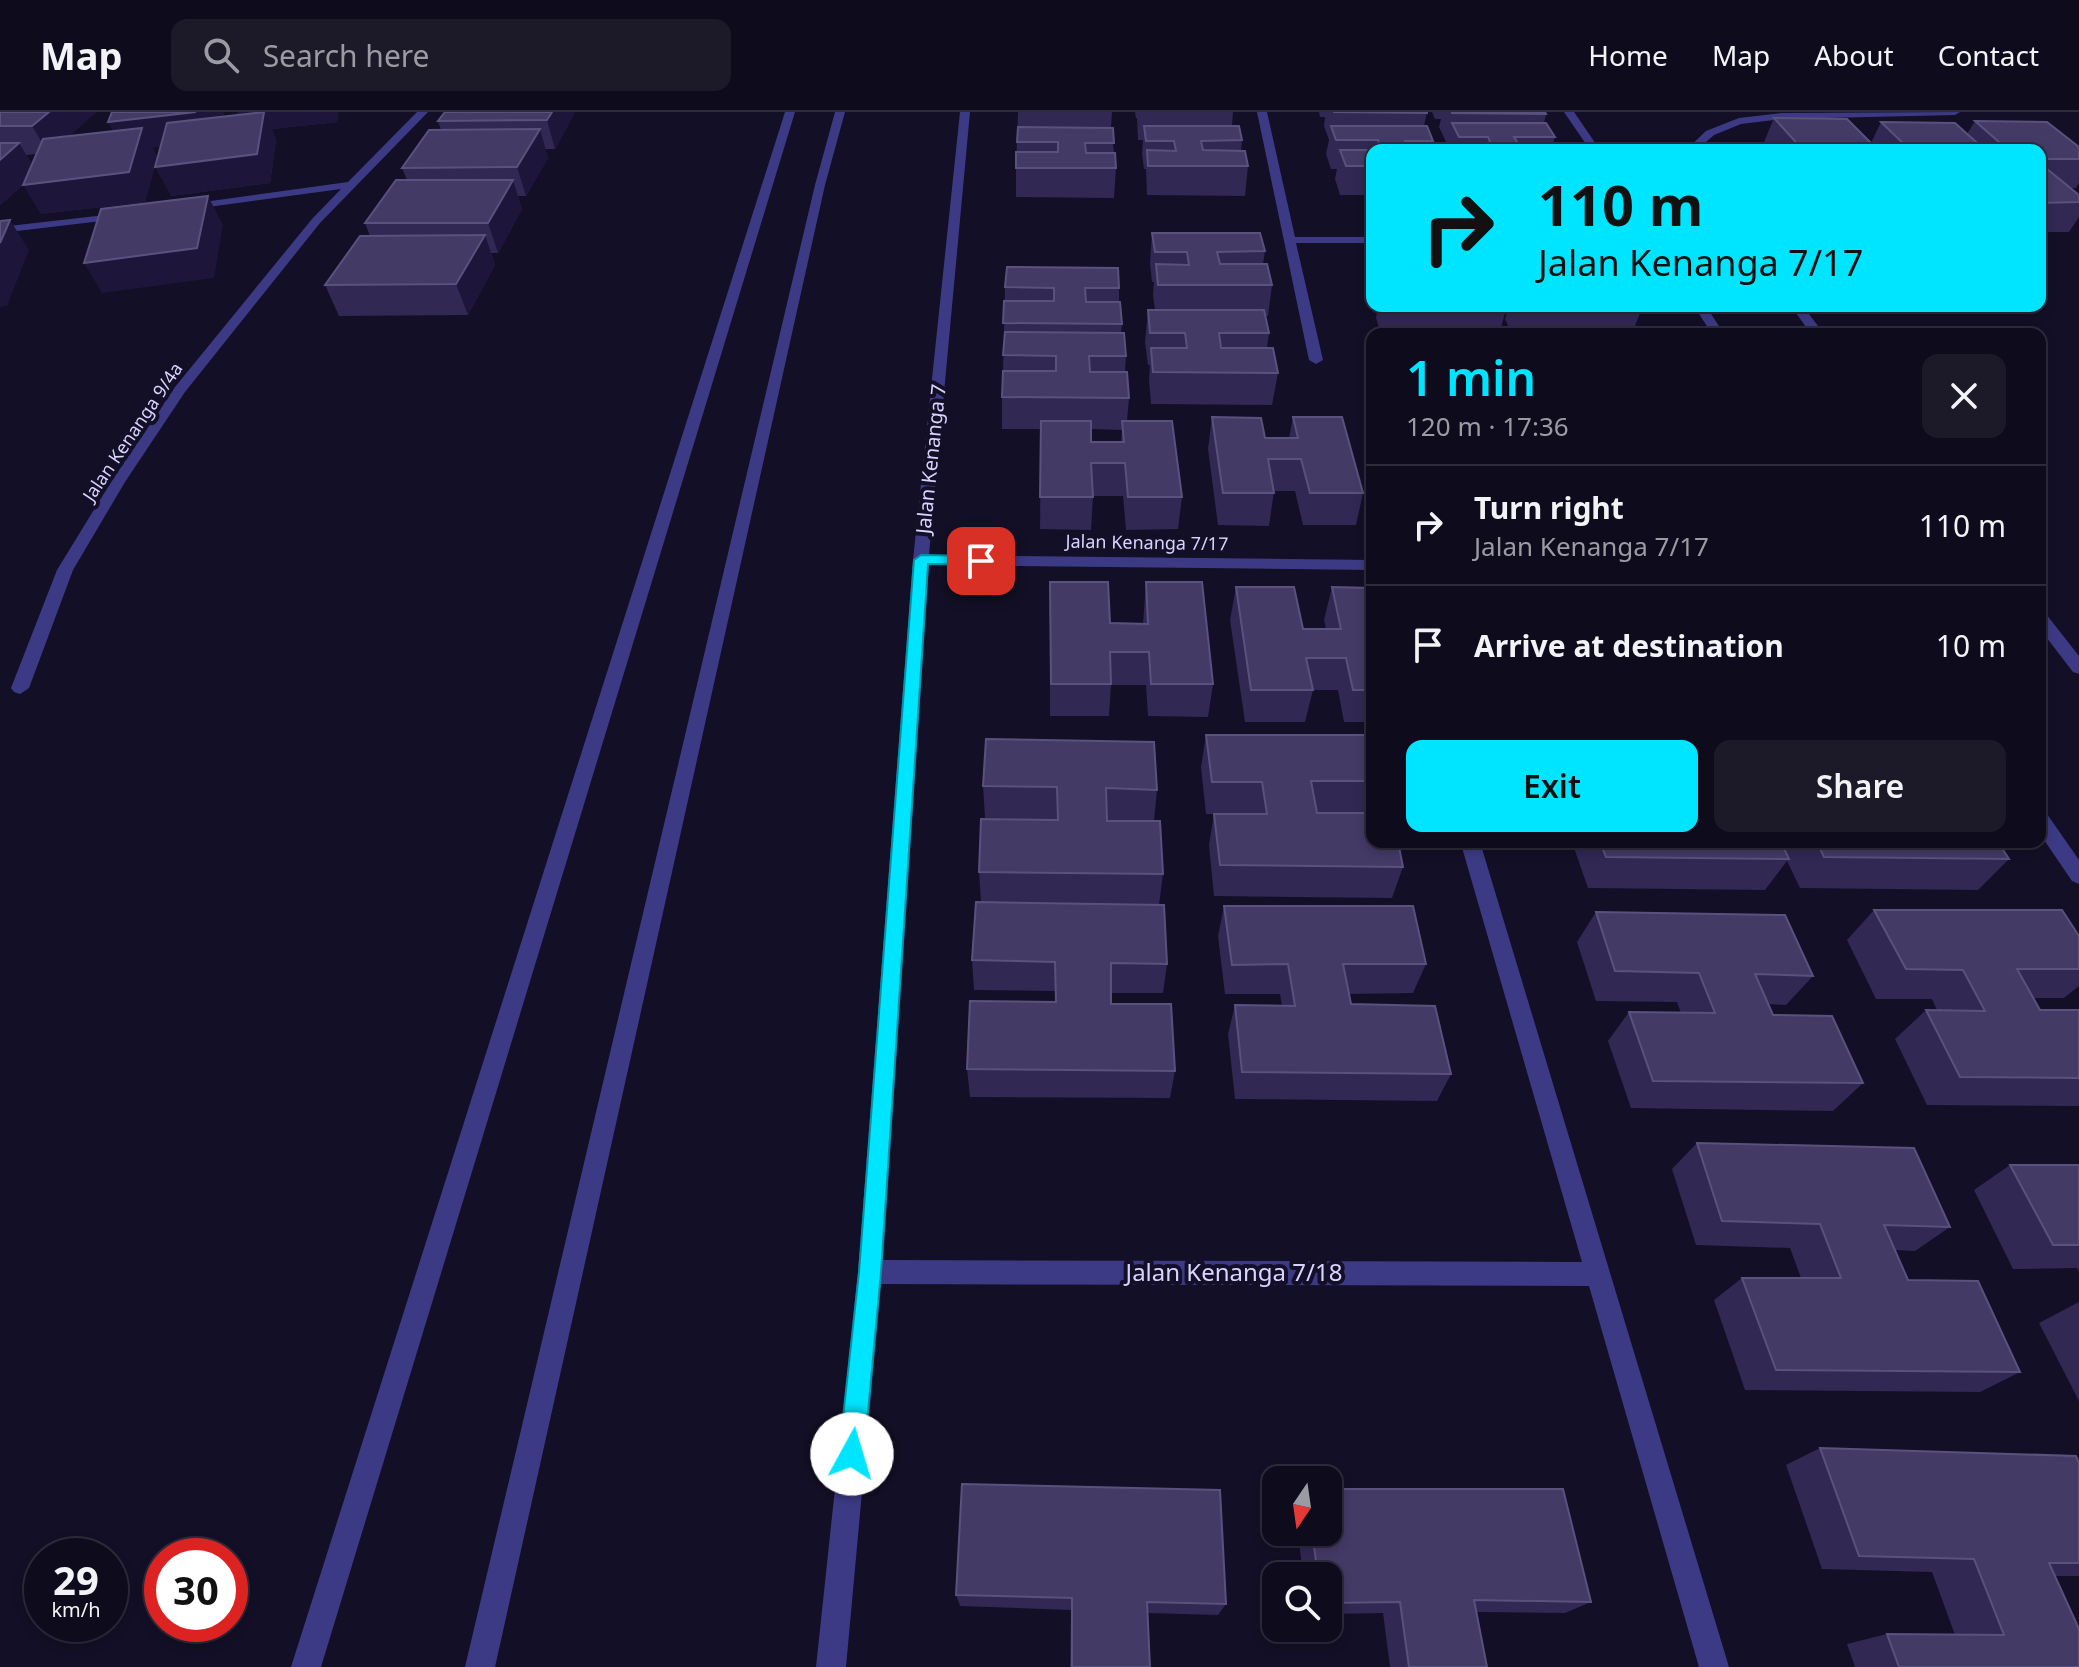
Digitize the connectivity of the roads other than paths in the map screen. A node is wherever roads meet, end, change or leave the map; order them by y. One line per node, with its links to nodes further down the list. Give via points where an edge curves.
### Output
1 (423, 112): 10 (street, Jalan Kenanga 9/4a)
2 (790, 112): 27 (street)
3 (840, 112): 28 (street)
4 (965, 112): 17 (street, Jalan Kenanga 7)
5 (1262, 112): 14 (street)
6 (1569, 112): 8 (street)
7 (1955, 112): 9 (street, via 1739,121)
8 (1591, 144)
9 (1698, 144)
10 (349, 185): 11 (street); 21 (street, Jalan Kenanga 9/4a, via 180,390 118,482 65,570)
11 (167, 210)
12 (137, 214): 13 (street)
13 (0, 230)
14 (1292, 240): 15 (street); 16 (street)
15 (1366, 240)
16 (1316, 360)
17 (921, 560): 18 (street, Jalan Kenanga 7/17); 25 (street, Jalan Kenanga 7)
18 (1366, 565)
19 (2046, 626): 20 (street)
20 (2079, 668)
21 (20, 688)
22 (2046, 828): 24 (street)
23 (1472, 848): 26 (street)
24 (2079, 876)
25 (870, 1272): 26 (street, Jalan Kenanga 7/18); 29 (street, Jalan Kenanga 7)
26 (1597, 1274): 30 (street)
27 (306, 1667)
28 (480, 1667)
29 (831, 1667)
30 (1714, 1667)

